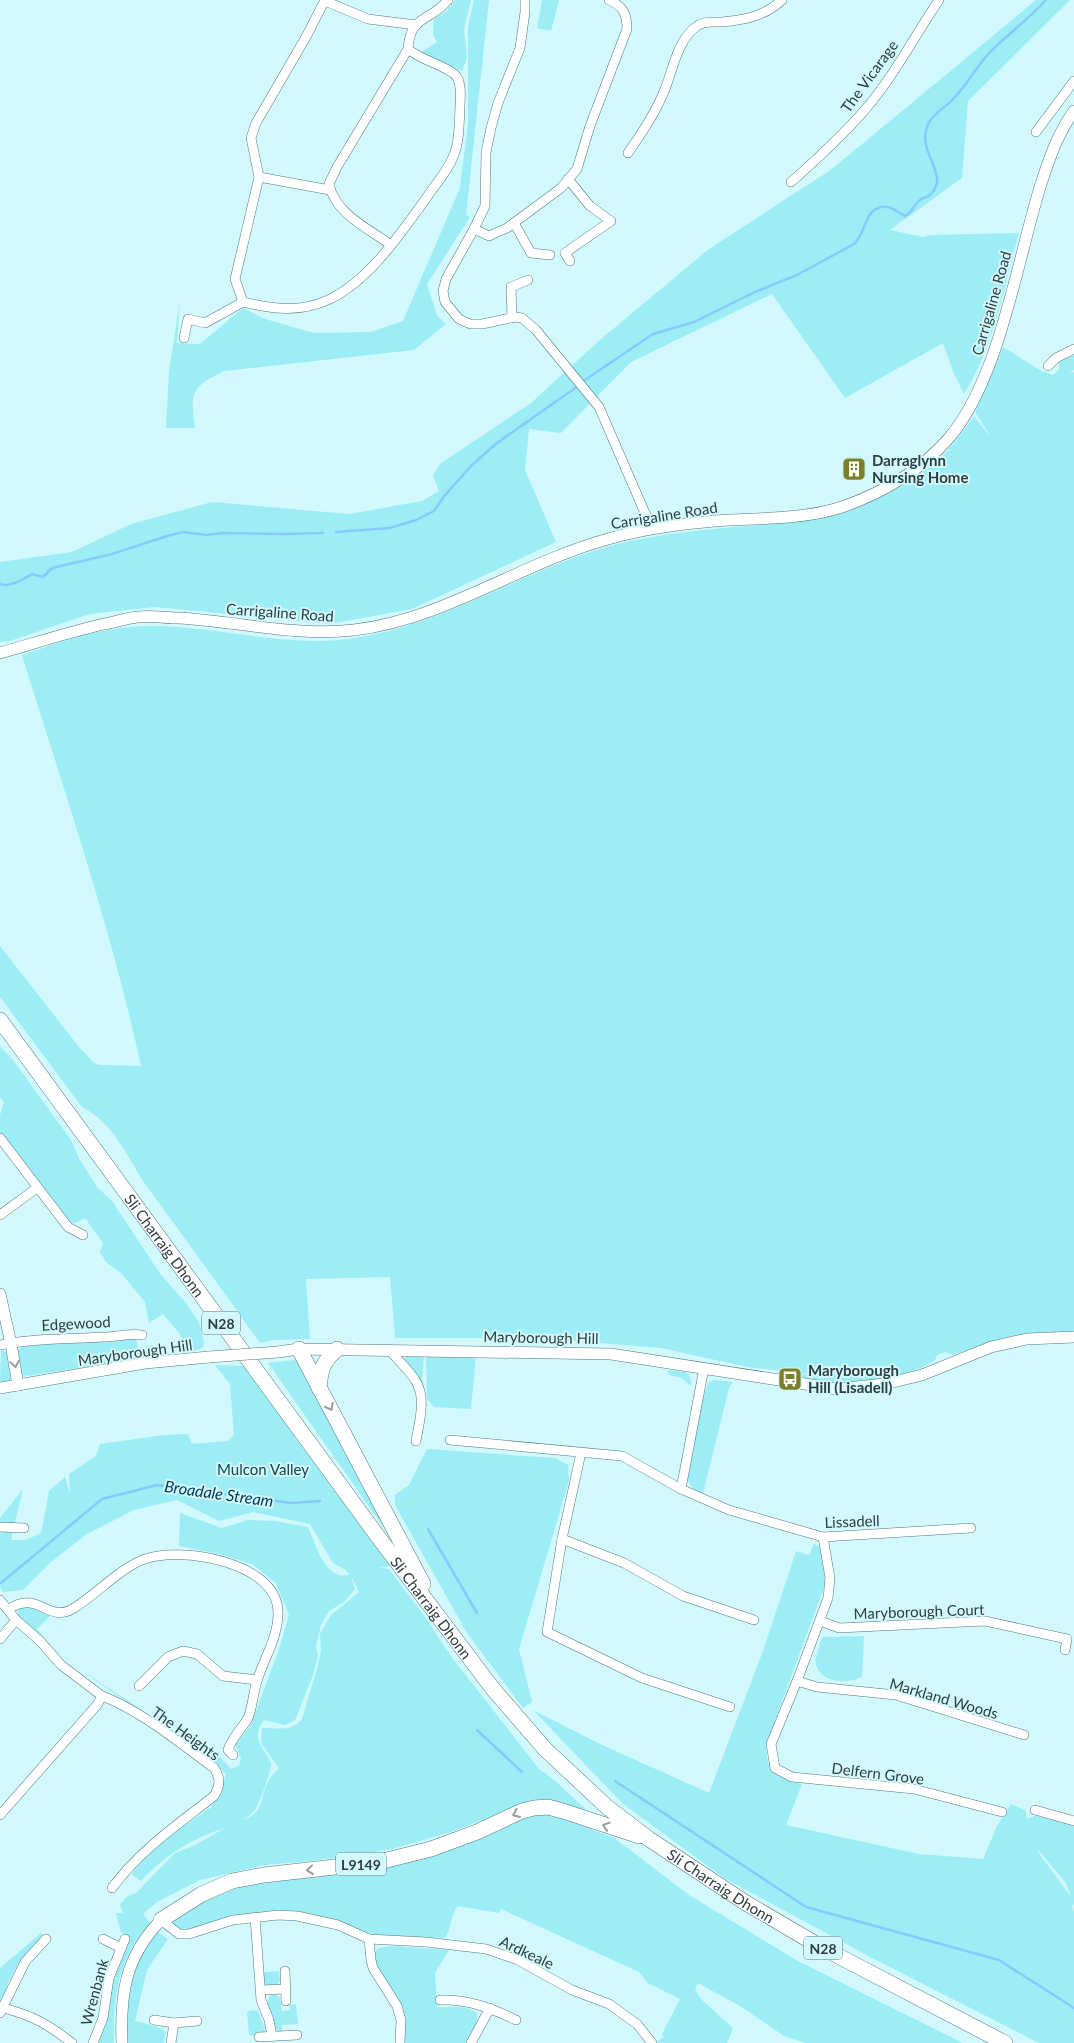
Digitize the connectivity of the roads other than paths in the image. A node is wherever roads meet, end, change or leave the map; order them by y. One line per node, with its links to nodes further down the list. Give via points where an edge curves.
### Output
1 (325, 0): 7 (street, via 368,19); 13 (street, via 251,138)
2 (448, 0): 7 (street)
3 (525, 0): 18 (street, via 520,48 498,104 486,152 485,206)
4 (609, 0): 14 (street, via 626,13 627,29 577,169)
5 (782, 0): 12 (street, via 761,15 743,20 706,22 688,34 663,94)
6 (939, 0): 15 (street, The Vicarage, via 863,112)
7 (416, 25): 8 (street)
8 (408, 49): 16 (street, via 330,178); 19 (street, via 449,70 456,77 460,90 458,140 442,179)
9 (1074, 81): 11 (street)
10 (1074, 111): 28 (main road, Carrigaline Road, via 1059,136 1045,171 989,364 966,414 942,446 887,487 842,507 806,515)
11 (1036, 132)
12 (628, 153)
13 (259, 178): 16 (street); 23 (street, via 236,279)
14 (568, 179): 17 (street, via 561,188); 20 (street, via 590,206 610,222)
15 (792, 182)
16 (330, 190): 19 (street, via 344,211)
17 (514, 223): 18 (street, via 489,236); 21 (street, via 531,252)
18 (474, 228): 24 (street, via 446,279 445,302 459,319 470,324)
19 (391, 245): 23 (street, via 368,270 328,300 309,307 286,309)
20 (565, 253)
21 (550, 255)
22 (528, 280): 24 (street, via 512,287)
23 (243, 302): 25 (street, via 205,323 188,319)
24 (512, 318): 28 (street, via 522,318 536,330 599,407)
25 (184, 338)
26 (1074, 349): 27 (street)
27 (1048, 366)
28 (652, 529): 29 (main road, Carrigaline Road, via 606,540 414,618 375,627 336,632 293,631 198,619 139,616)
29 (0, 653)
30 (0, 1020): 60 (highway, Sli Charraig Dhonn / N28)
31 (0, 1138): 32 (street)
32 (37, 1188): 33 (street); 34 (street, via 68,1227)
33 (0, 1215)
34 (83, 1235)
35 (0, 1294): 38 (main road)
36 (142, 1335): 38 (street, Edgewood, via 133,1333)
37 (1074, 1337): 42 (main road, Maryborough Hill, via 1027,1339 991,1347 922,1375 885,1384 837,1389)
38 (6, 1344): 43 (main road, one-way to 43)
39 (299, 1349): 40 (main road, Maryborough Hill); 43 (main road, Maryborough Hill, bridge, via 145,1363); 45 (highway, N28)
40 (337, 1349): 41 (main road, Maryborough Hill); 45 (highway, via 325,1361)
41 (389, 1350): 42 (main road, Maryborough Hill, via 611,1354); 47 (street, via 416,1380 419,1390 421,1404)
42 (704, 1368): 49 (street)
43 (18, 1385): 44 (main road, Maryborough Hill)
44 (0, 1388)
45 (319, 1388): 60 (highway, N28, one-way to 60)
46 (450, 1440): 48 (street, Lissadell)
47 (416, 1442)
48 (581, 1453): 49 (street, Lissadell, via 622,1456); 54 (street)
49 (681, 1489): 53 (street, Lissadell, via 729,1510)
50 (0, 1527): 51 (street)
51 (24, 1528)
52 (971, 1528): 53 (street, Lissadell)
53 (823, 1537): 59 (street, via 830,1578 828,1598)
54 (562, 1539): 58 (street, via 624,1563 682,1596); 67 (street, via 547,1632 642,1678)
55 (0, 1600): 56 (street, The Heights)
56 (8, 1610): 57 (street, The Heights); 63 (street, via 26,1601 53,1613 72,1610 123,1570 150,1558 171,1554 198,1556 228,1564 256,1575 275,1597 278,1611 276,1629)
57 (16, 1620): 61 (street); 66 (street, The Heights, via 61,1665)
58 (754, 1620)
59 (820, 1621): 62 (street, Maryborough Court, via 839,1628 985,1621 1067,1638); 64 (street)
60 (445, 1625): 74 (highway, Sli Charraig Dhonn / N28, via 493,1689 545,1749 607,1807)
61 (0, 1638)
62 (1065, 1650)
63 (257, 1680): 65 (street, via 223,1676 197,1654 183,1651 168,1657); 69 (street, via 247,1719 231,1740 228,1750)
64 (797, 1681): 68 (street, Markland Woods, via 817,1687 896,1695); 71 (street, Delfern Grove, via 771,1744 775,1768 792,1777 914,1789)
65 (139, 1686)
66 (102, 1696): 72 (street); 75 (street, The Heights, via 170,1736 214,1768 219,1781 214,1796 143,1851)
67 (730, 1707)
68 (1024, 1735)
69 (233, 1755)
70 (1035, 1810): 73 (street)
71 (1002, 1812)
72 (0, 1815)
73 (1074, 1821)
74 (649, 1839): 77 (highway, L9149, one-way to 77, via 563,1811 534,1808 431,1849 378,1862 232,1881 202,1894); 104 (highway, Sli Charraig Dhonn / N28, via 746,1904 821,1947)
75 (112, 1888)
76 (255, 1917): 77 (street, Ardkeale, via 233,1920 189,1934 179,1934); 80 (street, Ardkeale, via 316,1918); 85 (street)
77 (161, 1920): 99 (main road, L9149, via 139,1948 127,1971 122,1994)
78 (103, 1939): 82 (street, Wrenbank)
79 (125, 1939): 82 (street, Wrenbank)
80 (370, 1939): 101 (street, via 373,1968 397,2006 401,2020); 103 (street, Ardkeale, via 466,1945 500,1953 534,1967 572,1990 609,2004 637,2024)
81 (46, 1940): 89 (street, Wrenbank, via 25,1962)
82 (121, 1948): 98 (street, Wrenbank, via 109,1978 103,2018)
83 (285, 1971): 84 (street)
84 (285, 1989): 85 (street); 87 (street)
85 (261, 1990): 95 (street)
86 (440, 2000): 88 (street, via 459,2000)
87 (286, 2001)
88 (490, 2008): 91 (street); 102 (street)
89 (2, 2010): 97 (street, Wrenbank, via 44,2022)
90 (154, 2020): 93 (street)
91 (516, 2020)
92 (197, 2021): 93 (street)
93 (174, 2023): 100 (street)
94 (297, 2035): 95 (street)
95 (272, 2036): 96 (street)
96 (259, 2038)
97 (72, 2043)
98 (93, 2043)
99 (122, 2043)
100 (171, 2043)
101 (400, 2043)
102 (471, 2043)
103 (652, 2043)
104 (1005, 2043)

